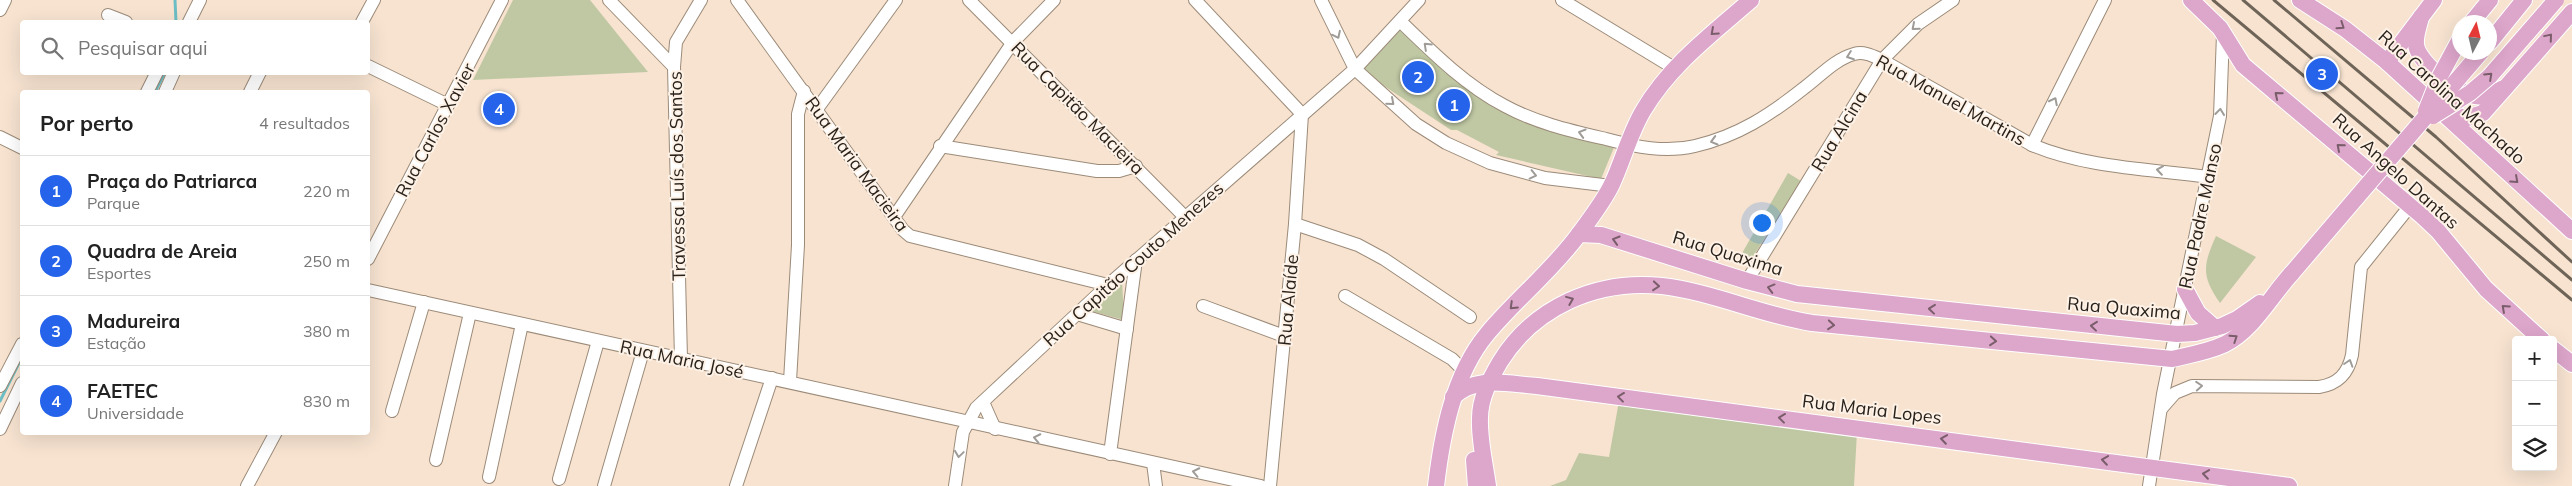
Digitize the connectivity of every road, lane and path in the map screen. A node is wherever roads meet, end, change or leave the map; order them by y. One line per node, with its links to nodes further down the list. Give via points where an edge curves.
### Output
1 (5, 0): 24 (street)
2 (200, 0): 30 (street)
3 (374, 0): 31 (street)
4 (502, 0): 52 (street, Rua Carlos Xavier)
5 (609, 0): 41 (street)
6 (701, 0): 41 (street, Travessa Luís dos Santos, via 676,42)
7 (737, 0): 51 (street, Rua Maria Macieira)
8 (896, 0): 53 (street)
9 (969, 0): 35 (street, Rua Capitão Macieira)
10 (1054, 0): 35 (street)
11 (1195, 0): 55 (street)
12 (1321, 0): 43 (street, one-way to 43)
13 (1419, 0): 32 (street, Rua Capitão Couto Menezes)
14 (1562, 0): 42 (street)
15 (1751, 0): 42 (main road, one-way to 42)
16 (1953, 0): 37 (street, Rua Alcina, one-way to 37, via 1918,24)
17 (2105, 0): 59 (street, one-way to 17)
18 (2191, 0): 34 (main road, Rua Angelo Dantas)
19 (2300, 0): 39 (main road, Rua Carolina Machado, one-way to 39, via 2345,28)
20 (2434, 0): 28 (main road)
21 (2490, 0): 27 (main road)
22 (2524, 0): 33 (main road)
23 (2556, 0): 56 (main road, one-way to 23, bridge, via 2470,93 2490,76)
24 (0, 10)
25 (2572, 12): 47 (main road, one-way to 25)
26 (108, 14): 29 (street)
27 (2478, 15)
28 (2421, 17): 39 (main road); 47 (main road, via 2416,44 2420,56 2431,69 2465,94 2487,95)
29 (122, 20)
30 (190, 20)
31 (363, 20)
32 (1400, 21): 43 (street, Rua Capitão Couto Menezes); 58 (street, Rua Manuel Martins, one-way to 32, via 1554,125 1506,107 1444,63)
33 (2497, 33)
34 (2223, 34): 63 (street, Rua Padre Manso, one-way to 34, via 2220,116); 65 (main road, Rua Angelo Dantas, one-way to 34, via 2243,65)
35 (1013, 42): 60 (street); 62 (street, Rua Capitão Macieira)
36 (2452, 54): 56 (main road, bridge)
37 (1882, 60): 58 (street, Rua Manuel Martins, one-way to 58, via 1869,54 1852,54 1774,112 1722,139 1671,150); 59 (street, Rua Manuel Martins); 73 (street, Rua Alcina)
38 (2473, 60): 56 (main road, bridge)
39 (2387, 62): 54 (main road, Rua Carolina Machado)
40 (370, 67): 52 (street)
41 (674, 67): 96 (street, Travessa Luís dos Santos)
42 (1674, 68): 58 (main road, via 1643,111)
43 (1355, 69): 55 (street, Rua Capitão Couto Menezes); 64 (street, one-way to 64, via 1416,124 1477,159 1545,178)
44 (156, 75): 48 (street)
45 (172, 75): 49 (street)
46 (258, 75): 50 (street)
47 (2505, 87): 54 (main road, via 2477,116 2467,118)
48 (148, 90)
49 (165, 90)
50 (251, 90)
51 (804, 91): 53 (street, Rua Maria Macieira); 101 (street, via 798,114 798,245)
52 (448, 105): 71 (street, Rua Carlos Xavier)
53 (818, 109): 66 (street, Rua Maria Macieira)
54 (2442, 112): 69 (main road, Rua Carolina Machado, one-way to 69)
55 (1302, 114): 67 (street, Rua Capitão Couto Menezes); 68 (street, Rua Alaíde)
56 (2421, 124): 77 (main road, bridge)
57 (0, 137): 61 (street)
58 (1629, 145): 64 (main road)
59 (2032, 145): 63 (street, Rua Manuel Martins, one-way to 59, via 2080,160)
60 (940, 146): 62 (street, via 1097,171 1119,171); 66 (street)
61 (20, 147)
62 (1136, 166): 67 (street, Rua Capitão Macieira)
63 (2208, 177): 75 (street, Rua Padre Manso)
64 (1611, 186): 70 (main road)
65 (2410, 206): 90 (main road, Rua Angelo Dantas, one-way to 65, via 2486,289 2438,231); 108 (street, one-way to 65, via 2175,393 2192,386 2319,387 2342,377 2349,368 2352,355 2361,267)
66 (894, 217): 74 (street, Rua Maria Macieira, via 903,230 918,240)
67 (1185, 217): 72 (street, Rua Capitão Couto Menezes)
68 (1295, 224): 83 (street, via 1358,245); 89 (street, Rua Alaíde)
69 (2572, 230)
70 (1579, 234): 73 (main road, Rua Quaxima, one-way to 70, via 1600,235); 99 (main road, one-way to 99, via 1548,272 1490,330)
71 (370, 255)
72 (1136, 260): 74 (street, Rua Capitão Couto Menezes); 86 (street)
73 (1747, 281): 87 (main road, Rua Quaxima, one-way to 73, via 1818,297)
74 (1108, 284): 82 (street, Rua Capitão Couto Menezes)
75 (2185, 289): 85 (main road, via 2198,312); 88 (street, Rua Padre Manso)
76 (370, 290): 79 (street, Rua Maria José)
77 (2276, 291): 85 (main road, Rua Quaxima, via 2237,319); 97 (main road, one-way to 77, via 2216,348 2233,339 2252,323)
78 (1345, 296): 99 (street, via 1452,360)
79 (424, 302): 81 (street, Rua Maria José); 107 (street)
80 (1202, 306): 89 (street)
81 (470, 313): 84 (street, Rua Maria José); 116 (street)
82 (1078, 314): 86 (street); 106 (street, Rua Capitão Couto Menezes)
83 (1470, 317)
84 (522, 324): 91 (street, Rua Maria José); 119 (street)
85 (2215, 328): 88 (main road, Rua Quaxima)
86 (1127, 329): 115 (street)
87 (2130, 329): 88 (main road, Rua Quaxima); 95 (main road, via 2138,339)
88 (2177, 334): 97 (street, Rua Padre Manso)
89 (1284, 336): 127 (street, Rua Alaíde)
90 (2538, 336)
91 (598, 341): 93 (street, Rua Maria José); 120 (street)
92 (20, 348): 103 (street)
93 (643, 351): 96 (street, Rua Maria José); 122 (street)
94 (2557, 352): 98 (main road)
95 (2132, 354): 97 (main road); 102 (main road, one-way to 95, via 1507,352 1532,323 1558,305 1591,293 1644,284 1706,295 1784,319 1812,324)
96 (681, 358): 100 (street, Rua Maria José)
97 (2172, 359): 108 (street, Rua Padre Manso)
98 (2572, 364)
99 (1463, 370): 105 (main road)
100 (772, 378): 101 (street, Rua Maria José); 123 (street)
101 (790, 381): 110 (street, Rua Maria José)
102 (1488, 382): 105 (main road, Rua Maria Lopes, via 1467,386); 109 (main road); 118 (main road, Rua Maria Lopes, one-way to 102)
103 (0, 386)
104 (20, 387): 111 (street)
105 (1453, 397): 114 (main road)
106 (983, 402): 110 (street, Rua Capitão Couto Menezes); 112 (street)
107 (392, 411)
108 (2160, 411): 118 (street, Rua Padre Manso)
109 (1480, 418): 130 (main road, via 1474,448); 131 (main road)
110 (967, 423): 112 (street, Rua Maria José); 124 (street, Rua Capitão Couto Menezes, one-way to 124)
111 (0, 429)
112 (995, 429): 115 (street, Rua Maria José, one-way to 112)
113 (274, 435): 121 (street)
114 (1443, 449): 128 (main road); 129 (main road)
115 (1110, 454): 117 (street, Rua Maria José)
116 (436, 460)
117 (1153, 463): 125 (street); 126 (street, Rua Maria José, one-way to 117)
118 (2153, 467): 132 (street, Rua Padre Manso); 133 (main road, Rua Maria Lopes, one-way to 118)
119 (489, 478)
120 (559, 479)
121 (247, 486)
122 (604, 486)
123 (736, 486)
124 (955, 486)
125 (1156, 486)
126 (1261, 486)
127 (1270, 486)
128 (1436, 486)
129 (1447, 486)
130 (1476, 486)
131 (1488, 486)
132 (2149, 486)
133 (2289, 486)

